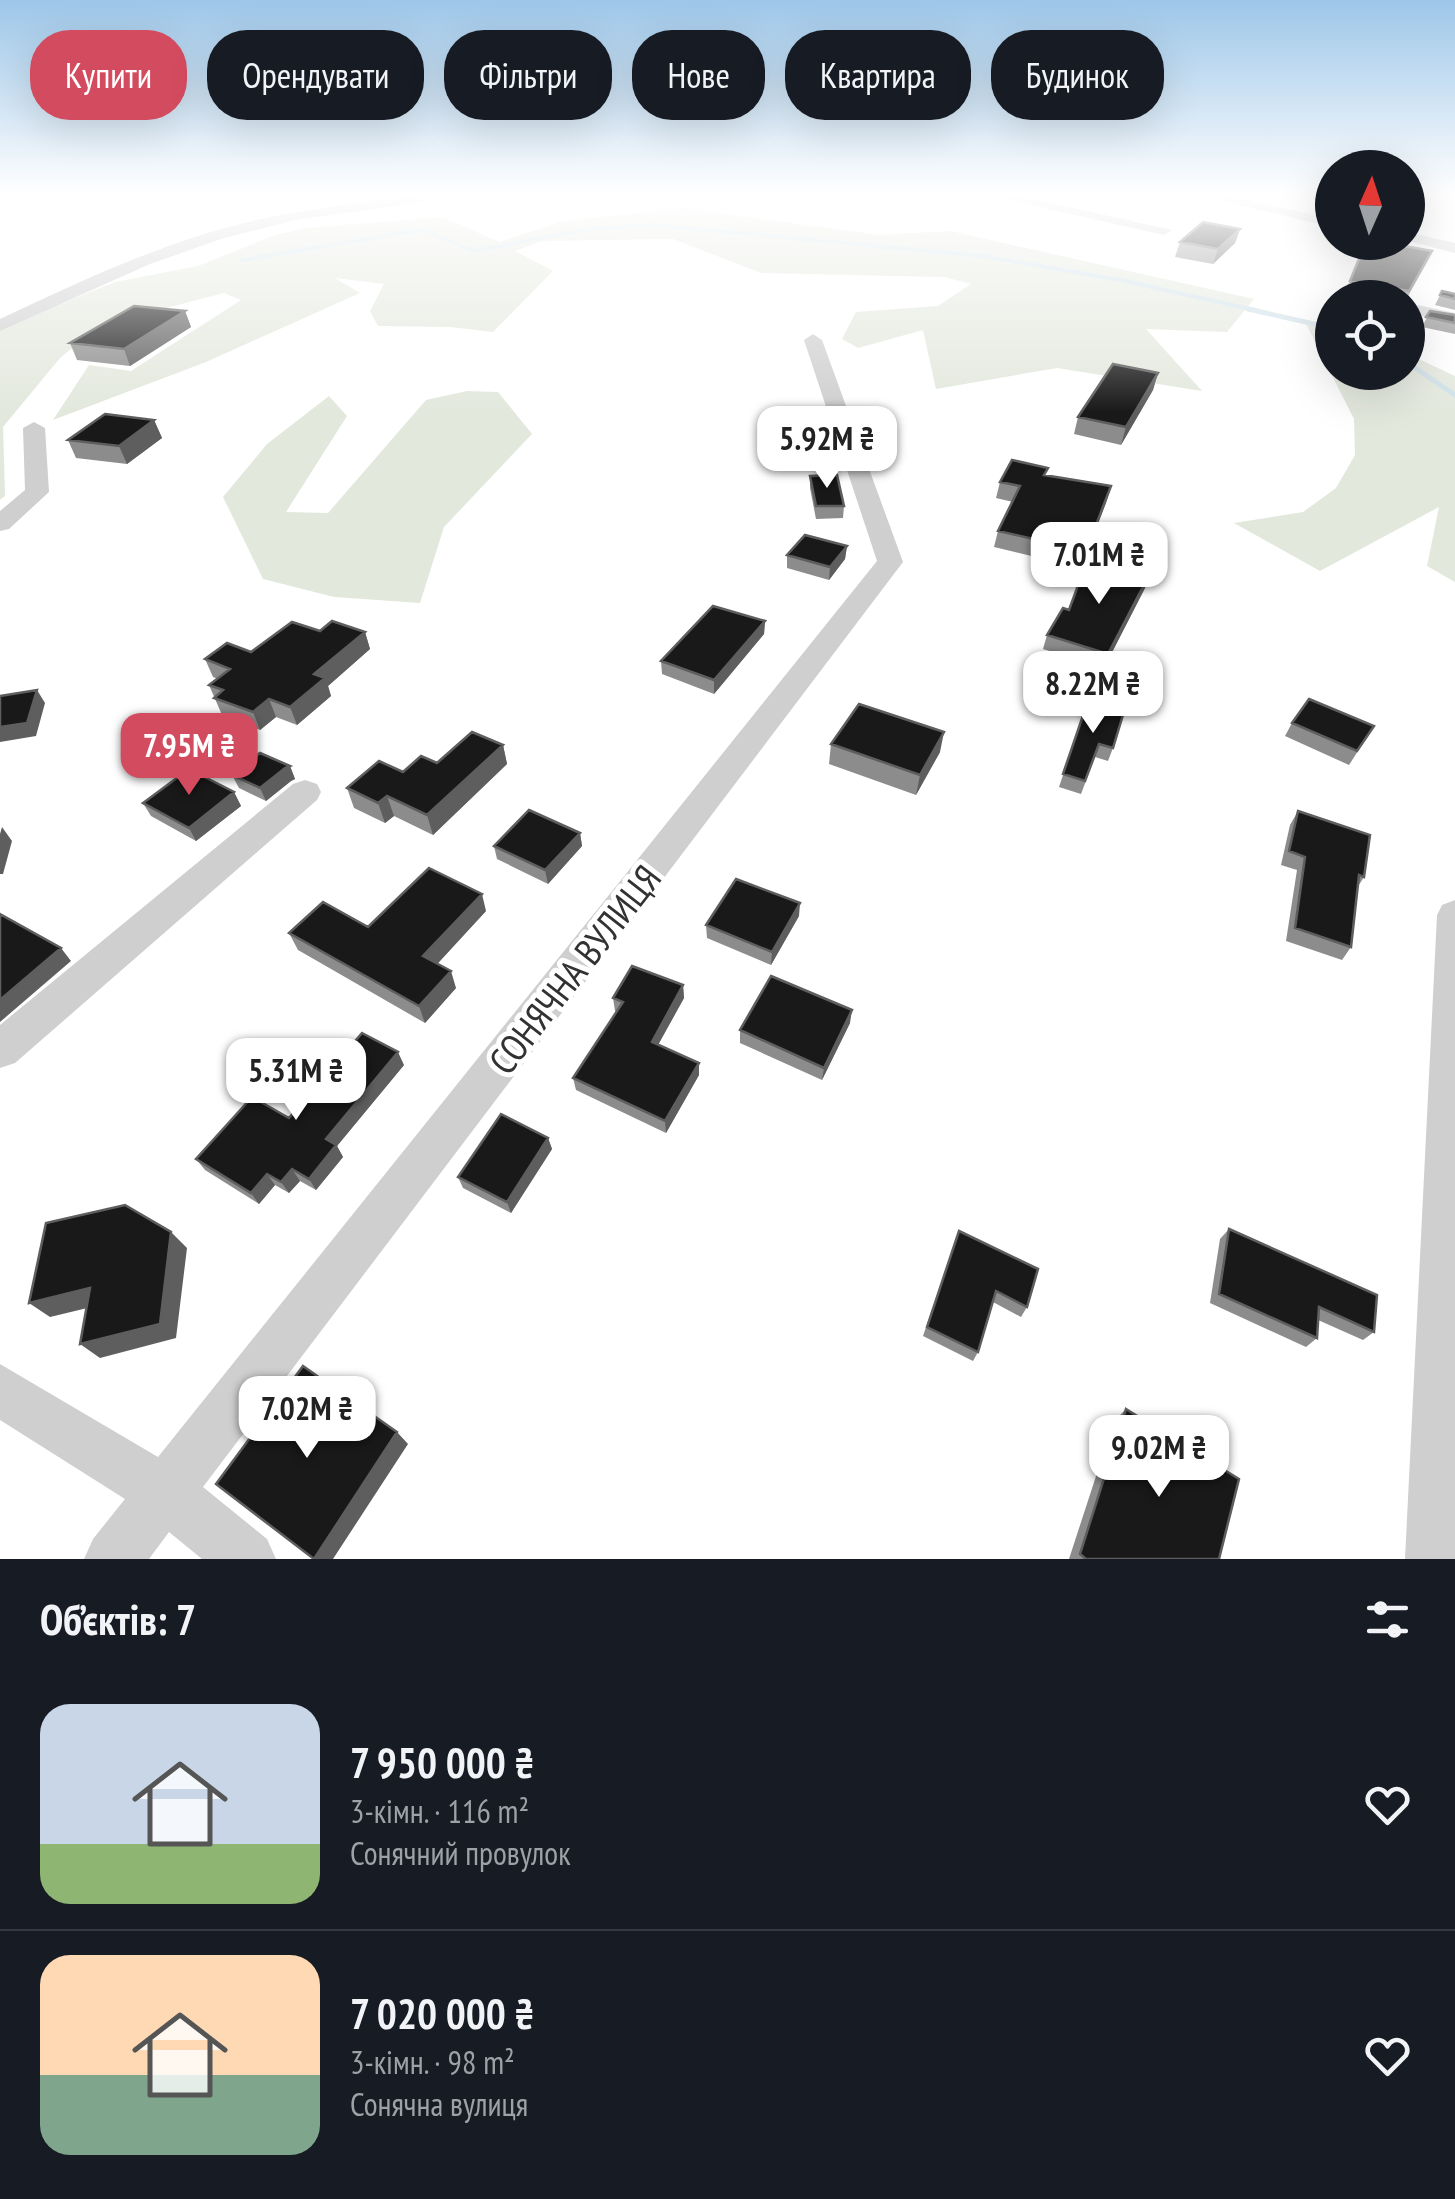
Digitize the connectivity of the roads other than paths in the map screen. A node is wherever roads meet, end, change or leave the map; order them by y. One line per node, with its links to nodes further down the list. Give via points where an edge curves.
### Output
1 (136, 266): 4 (street)
2 (1425, 312): 3 (street)
3 (1455, 318)
4 (0, 326)
5 (813, 340): 12 (street, СОНЯЧНА ВУЛИЦЯ, via 890,562)
6 (34, 428): 7 (street, via 37,492)
7 (0, 524)
8 (305, 792): 10 (street)
9 (1455, 914): 15 (street)
10 (0, 1050)
11 (0, 1390): 12 (street)
12 (167, 1494): 13 (street, СОНЯЧНА ВУЛИЦЯ); 14 (street)
13 (113, 1559)
14 (246, 1559)
15 (1434, 1559)

